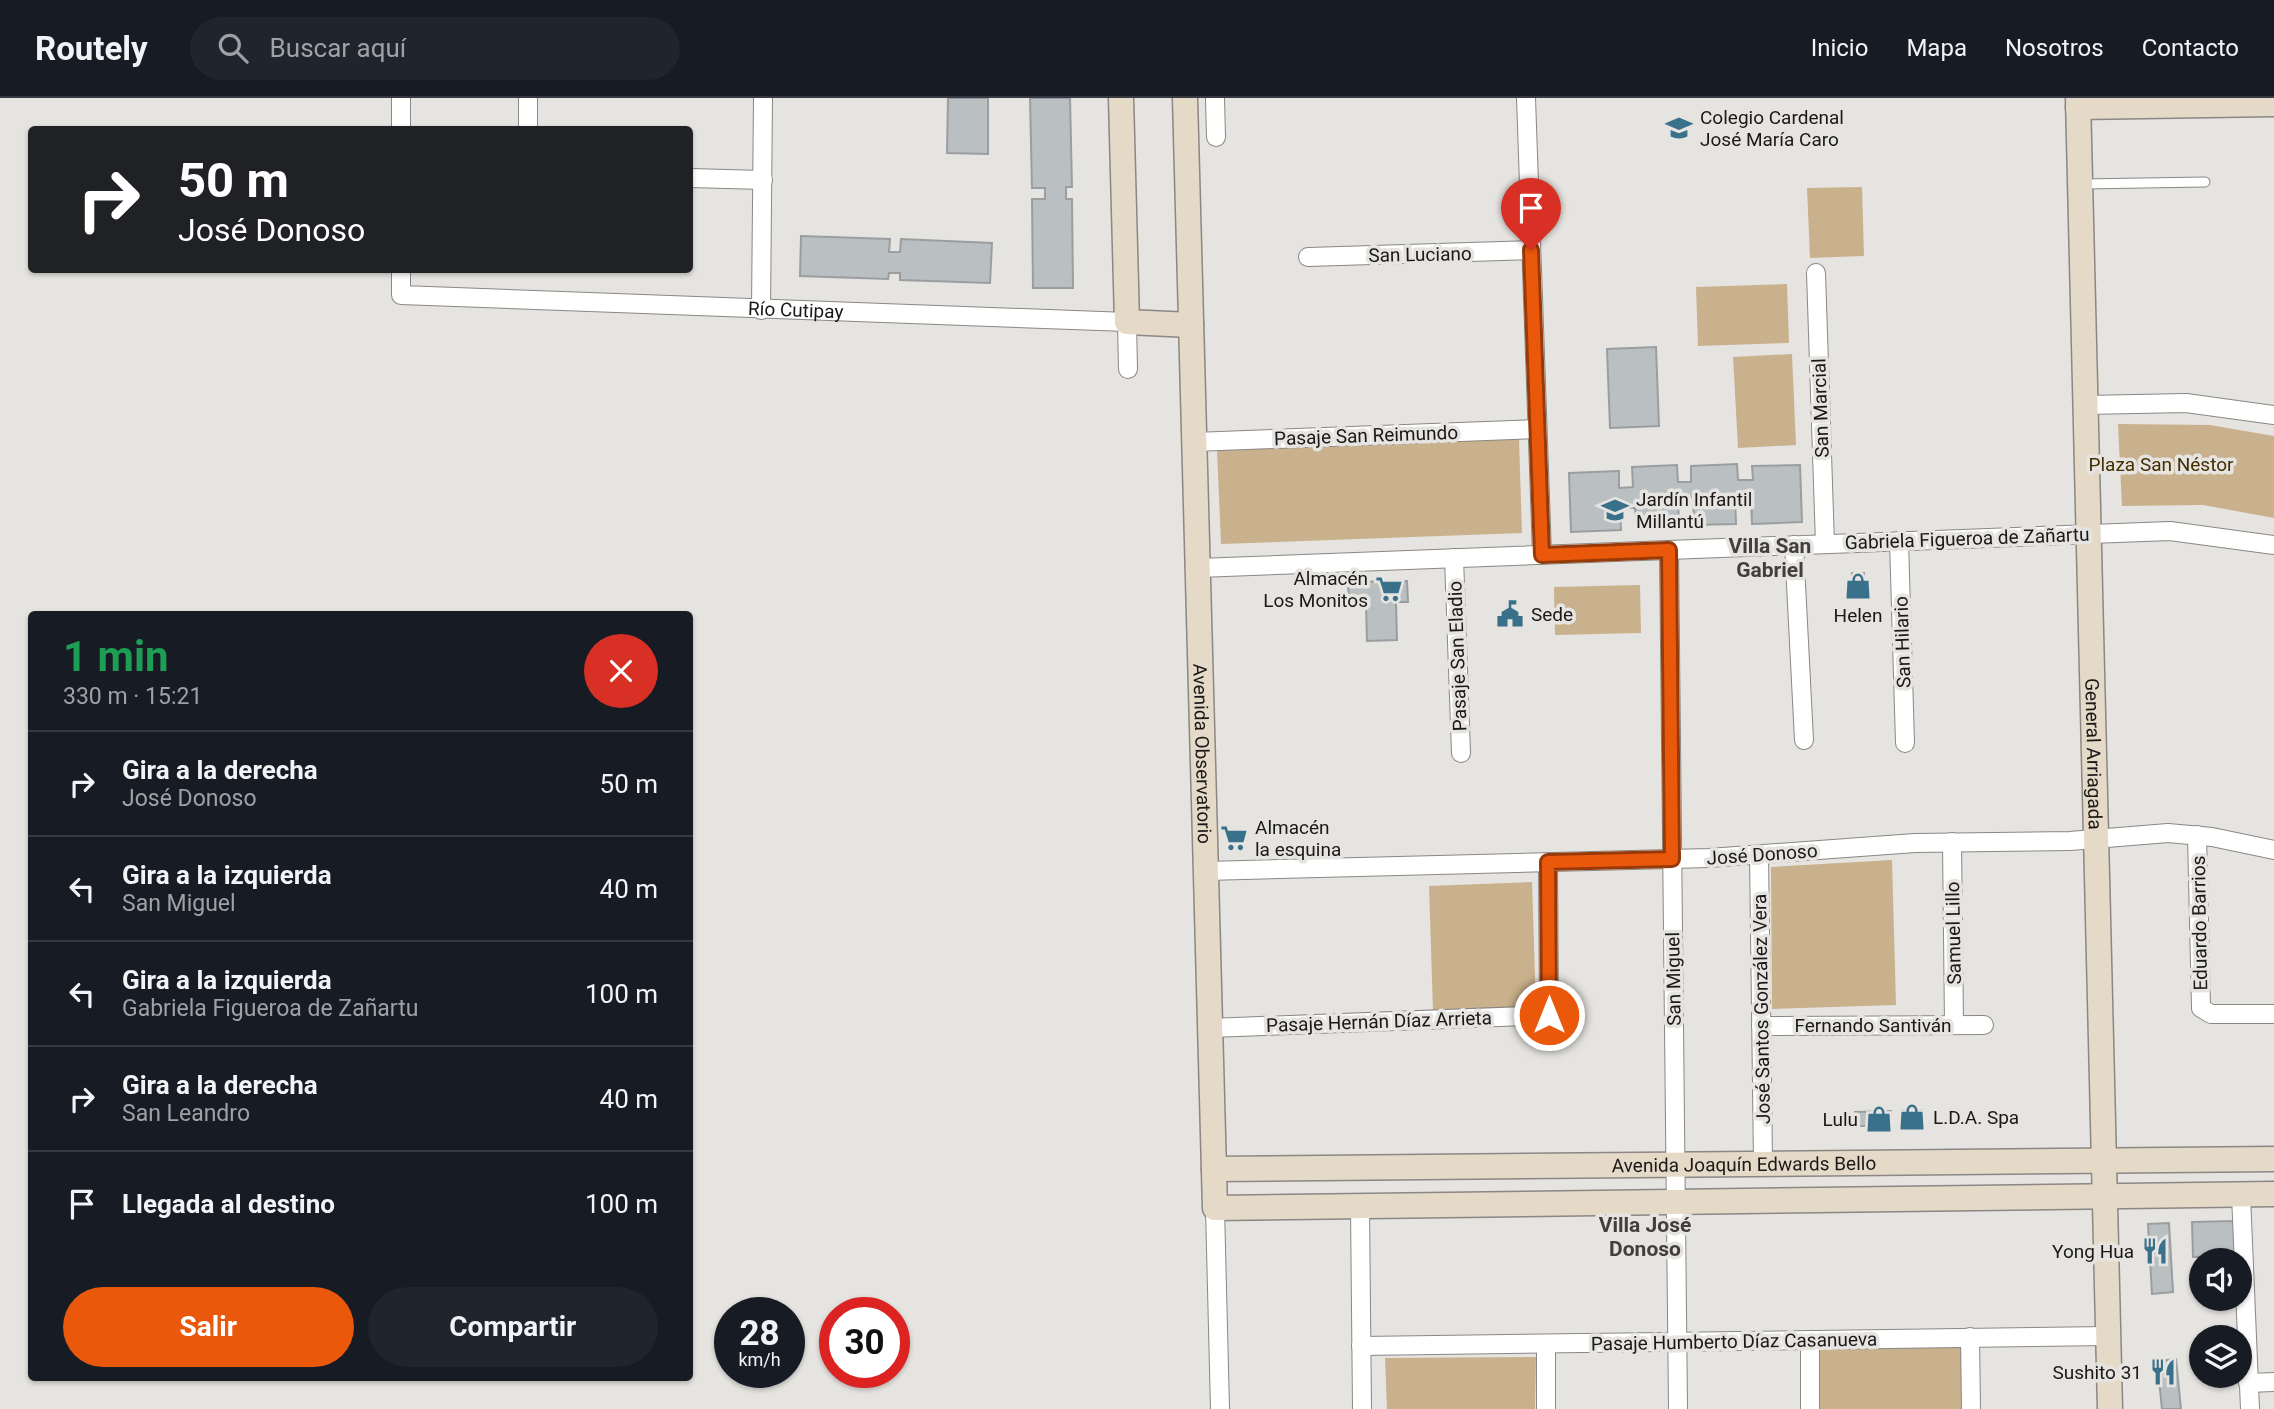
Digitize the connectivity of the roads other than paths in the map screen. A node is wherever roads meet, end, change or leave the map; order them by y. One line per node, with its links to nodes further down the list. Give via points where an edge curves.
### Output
1 (401, 98): 10 (street)
2 (528, 98): 11 (street)
3 (764, 98): 14 (street)
4 (1121, 98): 22 (street)
5 (1185, 98): 23 (street, Avenida Observatorio)
6 (1215, 98): 12 (street)
7 (1526, 98): 17 (street)
8 (2261, 102): 9 (street)
9 (2078, 103): 16 (street, General Arriagada)
10 (401, 126)
11 (528, 126)
12 (1216, 136)
13 (693, 178): 14 (street)
14 (763, 180): 21 (street)
15 (2205, 182): 16 (lane)
16 (2080, 184): 25 (street, General Arriagada)
17 (1531, 250): 18 (street, San Luciano); 27 (street)
18 (1308, 257)
19 (401, 273): 21 (street, Río Cutipay, via 401,295)
20 (1816, 273): 31 (street, San Marcial)
21 (761, 310): 22 (street, Río Cutipay)
22 (1127, 322): 23 (street, Río Cutipay); 24 (street)
23 (1191, 325): 28 (street, Avenida Observatorio)
24 (1128, 369)
25 (2085, 405): 26 (street, via 2186,403); 29 (street, General Arriagada)
26 (2274, 415)
27 (1537, 429): 28 (street, Pasaje San Reimundo); 35 (street)
28 (1194, 442): 37 (street, Avenida Observatorio)
29 (2088, 533): 30 (street, Gabriela Figueroa de Zañartu); 33 (street, Gabriela Figueroa de Zañartu, via 2170,531); 42 (street, General Arriagada)
30 (1899, 541): 31 (street, Gabriela Figueroa de Zañartu); 39 (street, San Hilario)
31 (1825, 544): 32 (street, Gabriela Figueroa de Zañartu)
32 (1794, 545): 34 (street, Gabriela Figueroa de Zañartu); 38 (street)
33 (2274, 545)
34 (1669, 550): 35 (street, Gabriela Figueroa de Zañartu); 46 (street, San Miguel)
35 (1542, 555): 36 (street, Gabriela Figueroa de Zañartu)
36 (1454, 558): 37 (street, Gabriela Figueroa de Zañartu); 40 (street, Pasaje San Eladio)
37 (1198, 568): 48 (street, Avenida Observatorio)
38 (1804, 740)
39 (1905, 743)
40 (1461, 753)
41 (2197, 835): 42 (street, José Donoso); 44 (street, José Donoso); 49 (street, Eduardo Barrios, via 2203,1011)
42 (2095, 839): 43 (street, José Donoso); 54 (street, General Arriagada)
43 (1952, 842): 45 (street, José Donoso); 51 (street, Samuel Lillo)
44 (2274, 850)
45 (1759, 854): 46 (street, José Donoso); 52 (street, José Santos González Vera)
46 (1672, 859): 47 (street, José Donoso); 57 (street, San Miguel)
47 (1548, 862): 48 (street, José Donoso); 53 (street, Pasaje Hernán Díaz Arrieta, via 1549,1015)
48 (1206, 871): 53 (street, Avenida Observatorio)
49 (2274, 1014)
50 (1984, 1024): 51 (street, Fernando Santiván)
51 (1954, 1025): 52 (street, Fernando Santiván)
52 (1761, 1026): 56 (street, José Santos González Vera)
53 (1210, 1028): 58 (street, Avenida Observatorio)
54 (2102, 1159): 55 (street, Avenida Joaquín Edwards Bello); 56 (street, Avenida Joaquín Edwards Bello); 61 (street, General Arriagada)
55 (2274, 1159)
56 (1763, 1163): 57 (street, Avenida Joaquín Edwards Bello)
57 (1675, 1164): 58 (street, Avenida Joaquín Edwards Bello); 62 (street, San Miguel)
58 (1214, 1169): 64 (street, Avenida Observatorio)
59 (2274, 1194): 60 (street, Avenida Joaquín Edwards Bello)
60 (2241, 1195): 61 (street, Avenida Joaquín Edwards Bello); 65 (street)
61 (2103, 1198): 62 (street, Avenida Joaquín Edwards Bello); 66 (street, General Arriagada)
62 (1676, 1203): 63 (street, Avenida Joaquín Edwards Bello); 69 (street, San Miguel)
63 (1360, 1207): 64 (street, Avenida Joaquín Edwards Bello); 71 (street)
64 (1215, 1208): 75 (street, Avenida Observatorio)
65 (2246, 1325)
66 (2108, 1336): 67 (street, Pasaje Humberto Díaz Casanueva); 81 (street, General Arriagada)
67 (1970, 1337): 68 (street, Pasaje Humberto Díaz Casanueva); 80 (street)
68 (1810, 1340): 69 (street, Pasaje Humberto Díaz Casanueva); 79 (street)
69 (1677, 1342): 70 (street, Pasaje Humberto Díaz Casanueva); 78 (street, San Miguel)
70 (1546, 1343): 71 (street, Pasaje Humberto Díaz Casanueva); 77 (street)
71 (1361, 1346): 76 (street)
72 (2252, 1382): 73 (street)
73 (2274, 1382)
74 (2248, 1388): 82 (street)
75 (1220, 1409)
76 (1362, 1409)
77 (1546, 1409)
78 (1678, 1409)
79 (1810, 1409)
80 (1971, 1409)
81 (2110, 1409)
82 (2249, 1409)

